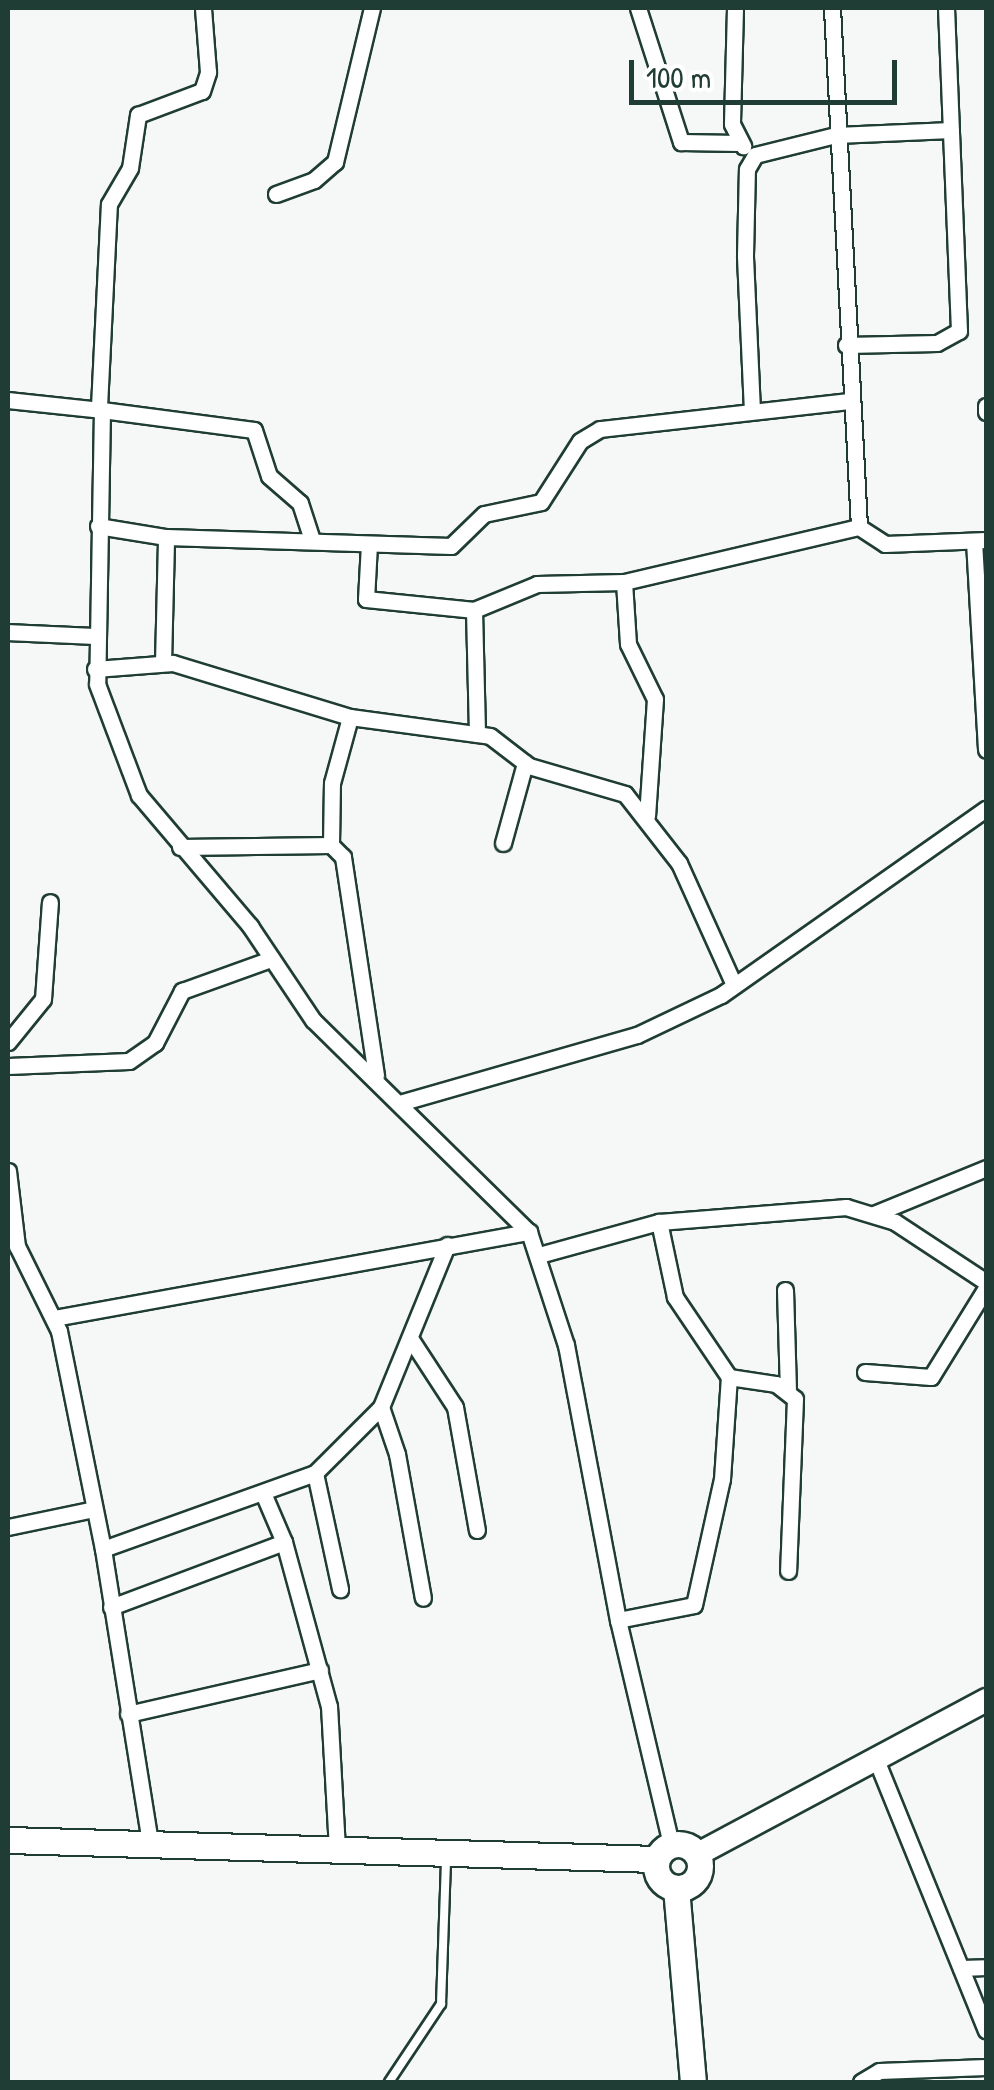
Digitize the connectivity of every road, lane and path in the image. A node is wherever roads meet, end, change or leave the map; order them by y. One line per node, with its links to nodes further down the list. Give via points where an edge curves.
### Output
1 (203, 8): 15 (street, via 208,72 202,90 138,115 130,168 110,204)
2 (372, 8): 11 (street, via 335,162 314,180)
3 (638, 8): 9 (street, via 681,142)
4 (735, 8): 9 (street, via 732,124)
5 (832, 8): 8 (street)
6 (946, 8): 7 (street)
7 (951, 130): 8 (street); 12 (street, via 959,331 937,342)
8 (836, 135): 10 (street); 12 (street)
9 (738, 142): 10 (street)
10 (755, 155): 16 (street, via 746,178 745,255)
11 (276, 194)
12 (846, 345): 14 (street)
13 (8, 400): 15 (street)
14 (850, 401): 16 (street); 18 (street)
15 (100, 408): 17 (street); 21 (street, via 254,430 270,476 300,503)
16 (752, 411): 22 (street, via 600,429 580,441 541,502 484,514 451,546)
17 (98, 526): 19 (street); 26 (street)
18 (859, 527): 20 (street, via 885,544); 23 (street)
19 (166, 537): 21 (street); 27 (street)
20 (980, 540): 31 (street)
21 (312, 541): 22 (street)
22 (369, 544): 24 (street, via 366,600)
23 (624, 582): 24 (street, via 537,584); 34 (street, via 628,644 655,699)
24 (474, 610): 30 (street)
25 (8, 632): 26 (street)
26 (93, 636): 28 (street)
27 (163, 663): 28 (street); 29 (street)
28 (95, 668): 37 (street, via 127,772)
29 (350, 717): 30 (street); 36 (street, via 332,782)
30 (477, 734): 32 (street, via 500,739)
31 (986, 750)
32 (525, 763): 34 (street, via 625,794); 35 (street)
33 (986, 810): 40 (street)
34 (647, 816): 40 (street, via 688,878)
35 (503, 843)
36 (331, 844): 37 (street); 43 (street, via 347,870)
37 (180, 847): 39 (street)
38 (50, 902): 41 (street, via 43,999)
39 (271, 959): 42 (street, via 182,992 156,1043 129,1061); 43 (street, via 313,1020)
40 (734, 985): 44 (street, via 637,1036)
41 (8, 1042)
42 (8, 1066)
43 (376, 1076): 44 (street)
44 (408, 1106): 49 (street)
45 (986, 1168): 47 (street)
46 (8, 1171): 54 (street, via 17,1246)
47 (874, 1214): 48 (street, via 820,1207); 52 (street)
48 (659, 1222): 51 (street); 57 (street, via 674,1297)
49 (528, 1230): 50 (street); 51 (street)
50 (447, 1246): 54 (street); 55 (street)
51 (539, 1256): 71 (street, via 566,1345)
52 (986, 1285): 56 (street, via 931,1378)
53 (785, 1290): 58 (street)
54 (54, 1318): 62 (street)
55 (410, 1338): 59 (street); 64 (street, via 455,1407)
56 (865, 1372)
57 (729, 1378): 58 (street); 71 (street, via 719,1501 698,1598 686,1611)
58 (788, 1389): 67 (street, via 797,1405)
59 (381, 1407): 60 (street); 69 (street, via 397,1454)
60 (314, 1472): 61 (street); 68 (street)
61 (263, 1493): 65 (street); 66 (street)
62 (94, 1509): 63 (street); 66 (street)
63 (8, 1527)
64 (477, 1530)
65 (284, 1542): 70 (street); 72 (street)
66 (104, 1549): 70 (street)
67 (788, 1571)
68 (340, 1590)
69 (423, 1598)
70 (110, 1606): 74 (street)
71 (618, 1620): 79 (street)
72 (320, 1670): 74 (street); 78 (street)
73 (986, 1700): 75 (main road)
74 (128, 1714): 77 (street)
75 (876, 1757): 81 (main road); 84 (street)
76 (8, 1840): 77 (main road)
77 (150, 1844): 78 (main road)
78 (337, 1849): 80 (main road)
79 (664, 1852): 80 (main road); 81 (main road); 82 (main road, via 659,1878)
80 (446, 1854): 88 (lane, via 441,2004)
81 (698, 1854): 82 (main road, via 700,1873)
82 (676, 1888): 89 (main road)
83 (986, 1967): 84 (street)
84 (961, 1968): 85 (street)
85 (986, 2030)
86 (986, 2067): 87 (street)
87 (951, 2075): 90 (street, via 879,2070)
88 (390, 2082)
89 (694, 2082)
90 (861, 2082)

